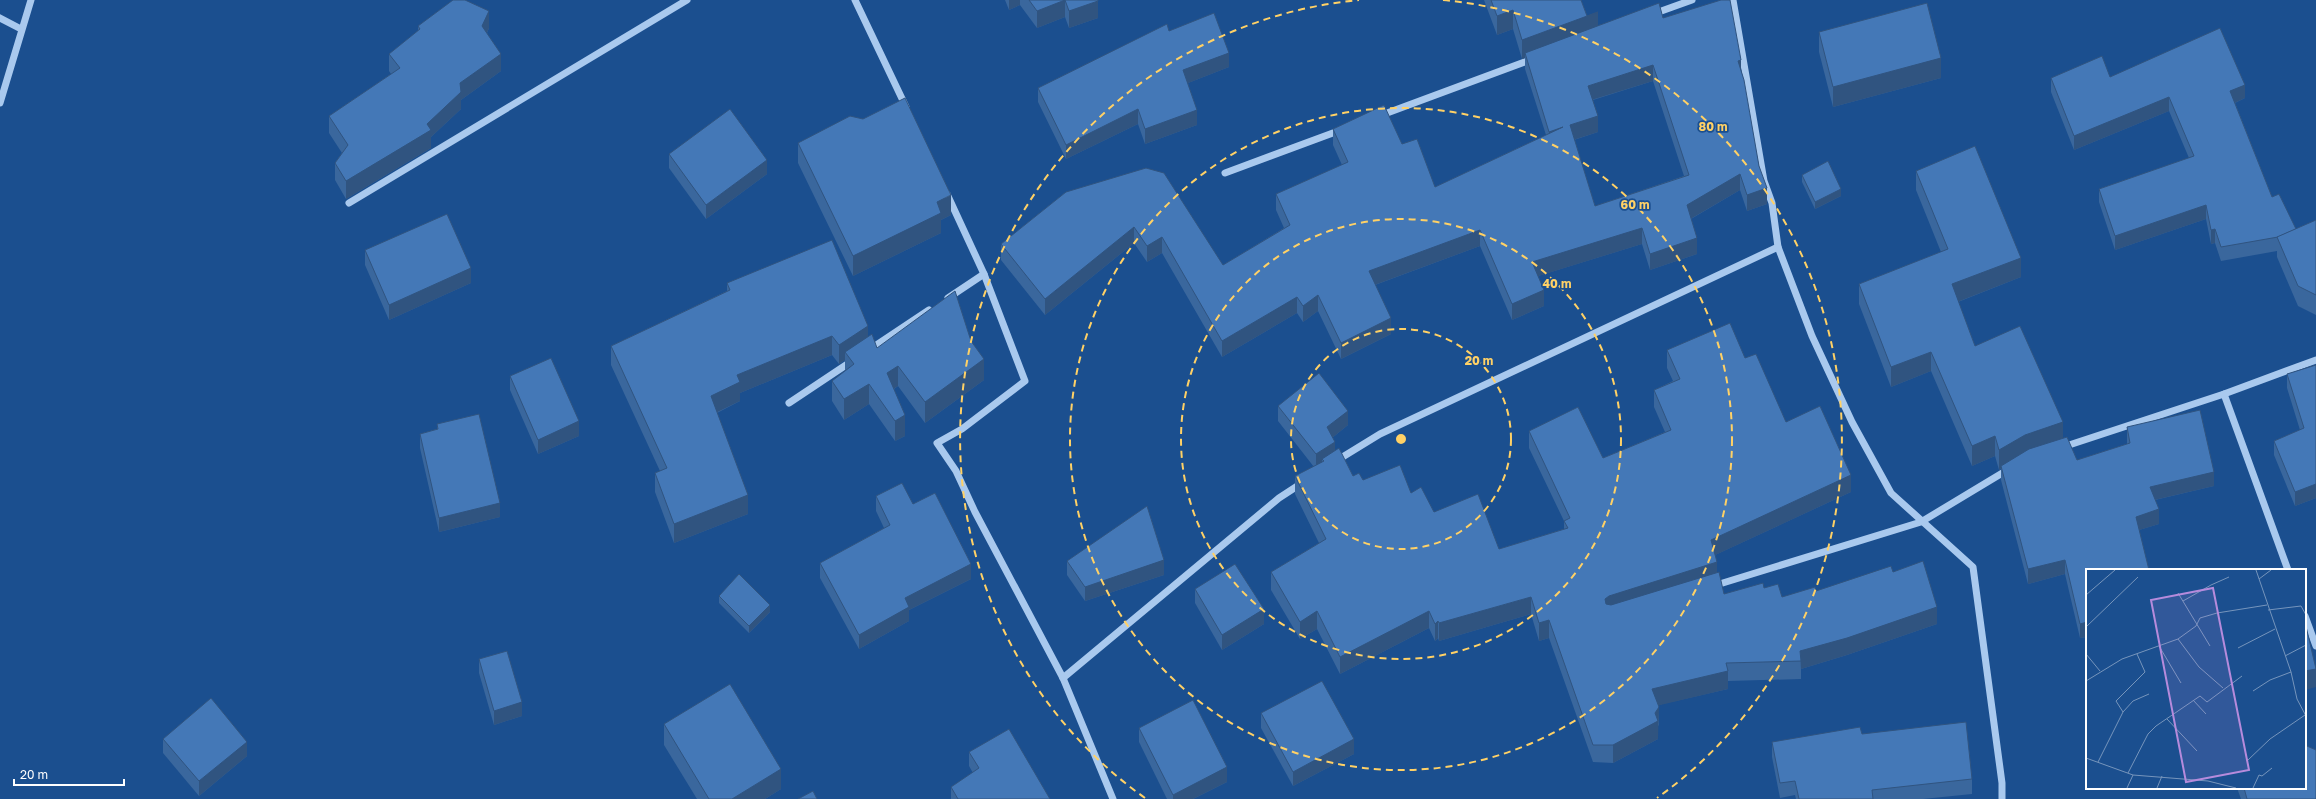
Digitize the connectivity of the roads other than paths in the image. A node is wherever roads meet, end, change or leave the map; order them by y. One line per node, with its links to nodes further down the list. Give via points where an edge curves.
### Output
1 (31, 0): 8 (street)
2 (687, 0): 16 (street)
3 (855, 0): 11 (street)
4 (1692, 0): 7 (street)
5 (1733, 0): 17 (street, via 1764,181 1772,202)
6 (0, 18): 8 (street)
7 (1643, 18)
8 (21, 28): 10 (street)
9 (1544, 55): 12 (street)
10 (0, 103)
11 (910, 115)
12 (1373, 118)
13 (1351, 126): 14 (street)
14 (1225, 173)
15 (944, 187): 18 (street)
16 (349, 203)
17 (1778, 247): 23 (street, via 1380,434); 26 (street, via 1812,336 1852,422 1891,494)
18 (984, 274): 21 (street); 31 (street, via 1025,381 962,428 937,443 956,471 975,512)
19 (2316, 360): 20 (street)
20 (2224, 394): 22 (street); 27 (street)
21 (789, 403)
22 (2057, 449)
23 (1329, 466)
24 (2014, 466): 26 (street)
25 (1310, 478): 31 (street, via 1279,498)
26 (1921, 522): 28 (street); 33 (street, via 1973,567)
27 (2288, 569)
28 (1709, 587)
29 (2306, 619): 30 (street)
30 (2316, 646)
31 (1064, 678): 32 (street)
32 (1113, 799)
33 (2002, 799)

